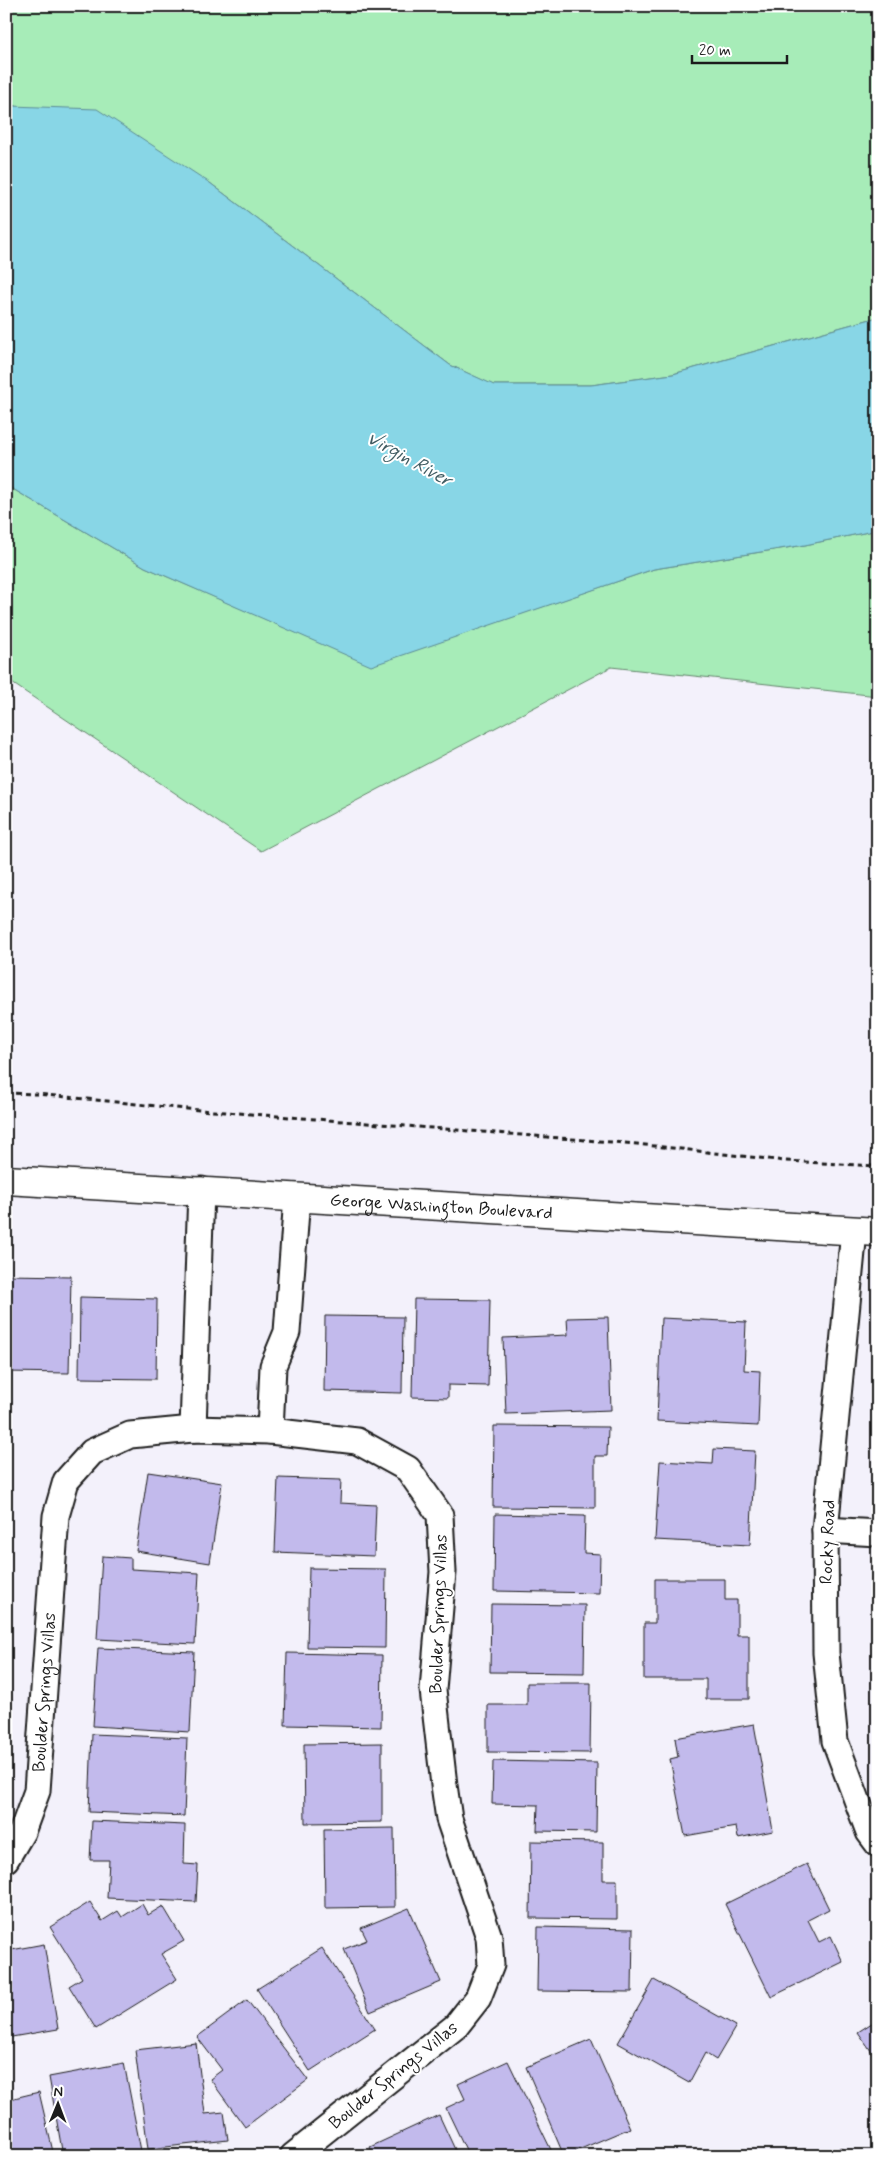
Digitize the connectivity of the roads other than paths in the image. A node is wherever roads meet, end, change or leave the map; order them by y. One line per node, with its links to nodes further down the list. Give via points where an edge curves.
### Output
1 (6, 1180): 2 (main road, George Washington Boulevard)
2 (200, 1190): 3 (main road, George Washington Boulevard); 5 (street)
3 (297, 1196): 4 (main road, George Washington Boulevard); 6 (street, via 287,1332 273,1366)
4 (866, 1232): 7 (street, Rocky Road)
5 (192, 1429): 6 (street, Boulder Springs Villas); 10 (street, Boulder Springs Villas, via 130,1435 92,1452 66,1481 56,1516 37,1792 22,1832)
6 (270, 1432): 11 (street, Boulder Springs Villas, via 357,1441 408,1469 440,1515 443,1572 433,1690 449,1819 489,1937 491,1965 478,1998 456,2026)
7 (825, 1530): 8 (street); 9 (street, Rocky Road, via 826,1653 835,1741 869,1832)
8 (878, 1533)
9 (878, 1844)
10 (6, 1859)
11 (293, 2156)

